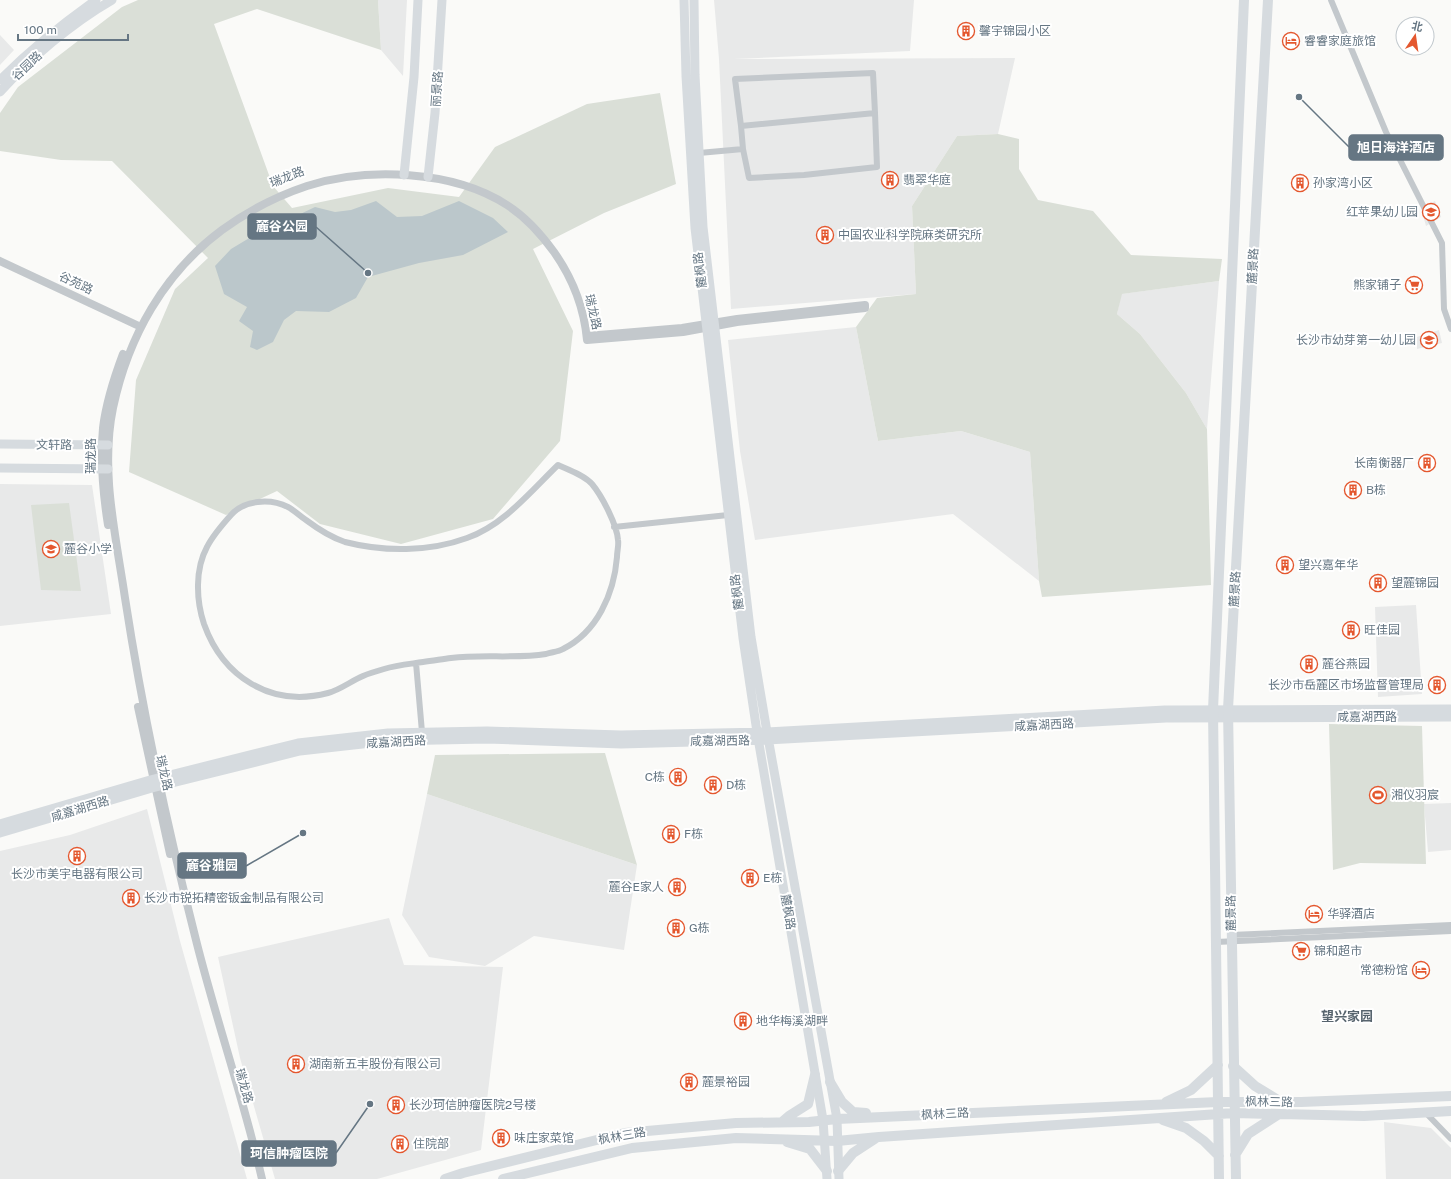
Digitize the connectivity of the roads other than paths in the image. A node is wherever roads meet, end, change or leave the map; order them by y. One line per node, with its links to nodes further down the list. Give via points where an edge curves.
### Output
1 (96, 0): 10 (main road, 谷园路, via 46,38)
2 (112, 0): 11 (main road, 谷园路, via 50,45)
3 (418, 0): 16 (main road, 丽景路)
4 (442, 0): 17 (main road, 丽景路, via 436,105)
5 (684, 0): 20 (main road, 麓枫路, via 695,228)
6 (694, 0): 15 (main road)
7 (1244, 0): 32 (main road, 麓景路)
8 (1268, 0): 31 (main road, 麓景路)
9 (1331, 0): 22 (street, via 1386,132 1442,242 1444,309)
10 (0, 80)
11 (0, 92)
12 (875, 113): 13 (street); 13 (street, via 873,73 735,79); 14 (street, via 877,167 749,178)
13 (742, 126): 14 (street)
14 (743, 149): 15 (street)
15 (699, 153): 20 (main road)
16 (405, 173): 17 (street, 瑞龙路); 21 (street, 瑞龙路, via 366,170 337,174 287,188 262,200 217,228 186,256 160,285)
17 (428, 175): 20 (street, 瑞龙路, via 483,192 529,222 572,280 589,338)
18 (0, 261): 21 (street, 谷苑路)
19 (0, 266): 21 (street, 谷苑路)
20 (711, 326): 20 (street, via 865,308 865,305 736,319); 27 (main road, 麓枫路); 36 (main road, via 751,637)
21 (138, 328): 24 (street, 瑞龙路, via 119,384)
22 (1451, 329)
23 (0, 444): 24 (main road, 文轩路)
24 (105, 445): 26 (street, 瑞龙路)
25 (0, 468): 26 (main road, 文轩路)
26 (105, 469): 37 (street, 瑞龙路, via 105,502 132,673 141,727)
27 (728, 515): 28 (street); 35 (main road, 麓枫路)
28 (614, 527): 29 (street, via 618,540 616,569 609,597 595,621 578,640 560,651 532,656 453,658); 29 (street, via 600,496 590,482 558,465 498,521 482,532 447,545 407,549 368,547 347,542 331,537 287,506 268,502 250,503 234,512 206,547 199,575 202,618 210,639 224,661 244,680 267,692 289,697 309,696 329,693 365,675 389,667)
29 (416, 663): 34 (street)
30 (1451, 709): 31 (main road, 咸嘉湖西路)
31 (1228, 713): 32 (main road, 咸嘉湖西路); 33 (main road, 咸嘉湖西路); 42 (main road, 麓景路)
32 (1213, 714): 36 (main road, 咸嘉湖西路, via 1165,710); 43 (main road, 麓景路)
33 (1451, 717)
34 (422, 732): 35 (main road, 咸嘉湖西路); 37 (main road, 咸嘉湖西路, via 388,733 298,743)
35 (758, 736): 36 (main road, 咸嘉湖西路); 37 (main road, 咸嘉湖西路, via 621,744 487,739 389,741 300,751); 46 (main road, 麓枫路)
36 (767, 736): 47 (main road)
37 (156, 782): 38 (main road, 咸嘉湖西路); 39 (main road, 咸嘉湖西路); 72 (street, 瑞龙路, via 194,953); 73 (street, 瑞龙路, via 197,944)
38 (0, 824)
39 (0, 833)
40 (1451, 926): 42 (street)
41 (1451, 931): 42 (street)
42 (1231, 938): 43 (street); 45 (main road, 麓景路)
43 (1216, 942): 44 (main road, 麓景路)
44 (1218, 1065): 50 (main road, 麓景路); 52 (main road, via 1191,1090)
45 (1233, 1066): 49 (main road, 麓景路); 51 (main road, via 1255,1086)
46 (815, 1075): 61 (main road, 麓枫路); 62 (main road, via 808,1104)
47 (830, 1082): 58 (main road, via 842,1102 854,1112); 60 (main road)
48 (1451, 1096): 51 (main road, 枫林三路)
49 (1234, 1101): 50 (main road, 枫林三路); 51 (main road, 枫林三路); 55 (main road, 麓景路)
50 (1218, 1102): 52 (main road, 枫林三路); 56 (main road, 麓景路)
51 (1281, 1102)
52 (1162, 1104): 58 (main road, 枫林三路)
53 (1451, 1111): 54 (main road, 枫林三路)
54 (1425, 1112): 57 (main road, 枫林三路, via 1364,1116); 66 (street)
55 (1234, 1113): 56 (main road, 枫林三路); 57 (main road, 枫林三路); 68 (main road, 麓景路)
56 (1218, 1114): 59 (main road, 枫林三路); 69 (main road, 麓景路)
57 (1279, 1114): 68 (main road, via 1248,1134)
58 (900, 1116): 60 (main road, 枫林三路)
59 (1157, 1118): 63 (main road, 枫林三路); 69 (main road, via 1186,1128)
60 (837, 1119): 61 (main road, 枫林三路); 67 (main road)
61 (823, 1120): 62 (main road, 枫林三路); 65 (main road, 麓枫路)
62 (782, 1122): 74 (main road, 枫林三路, via 736,1123 625,1133)
63 (878, 1137): 67 (main road, 枫林三路); 71 (main road, via 853,1153)
64 (775, 1139): 65 (main road, 枫林三路); 70 (main road, via 810,1149); 75 (main road, 枫林三路, via 736,1138 632,1148)
65 (825, 1139): 67 (main road, 枫林三路); 70 (main road, 麓枫路)
66 (1451, 1139)
67 (837, 1140): 71 (main road)
68 (1235, 1154): 77 (main road, 麓景路)
69 (1219, 1156): 76 (main road, 麓景路)
70 (827, 1175)
71 (838, 1175)
72 (257, 1179)
73 (262, 1179)
74 (445, 1179)
75 (503, 1179)
76 (1219, 1179)
77 (1236, 1179)

